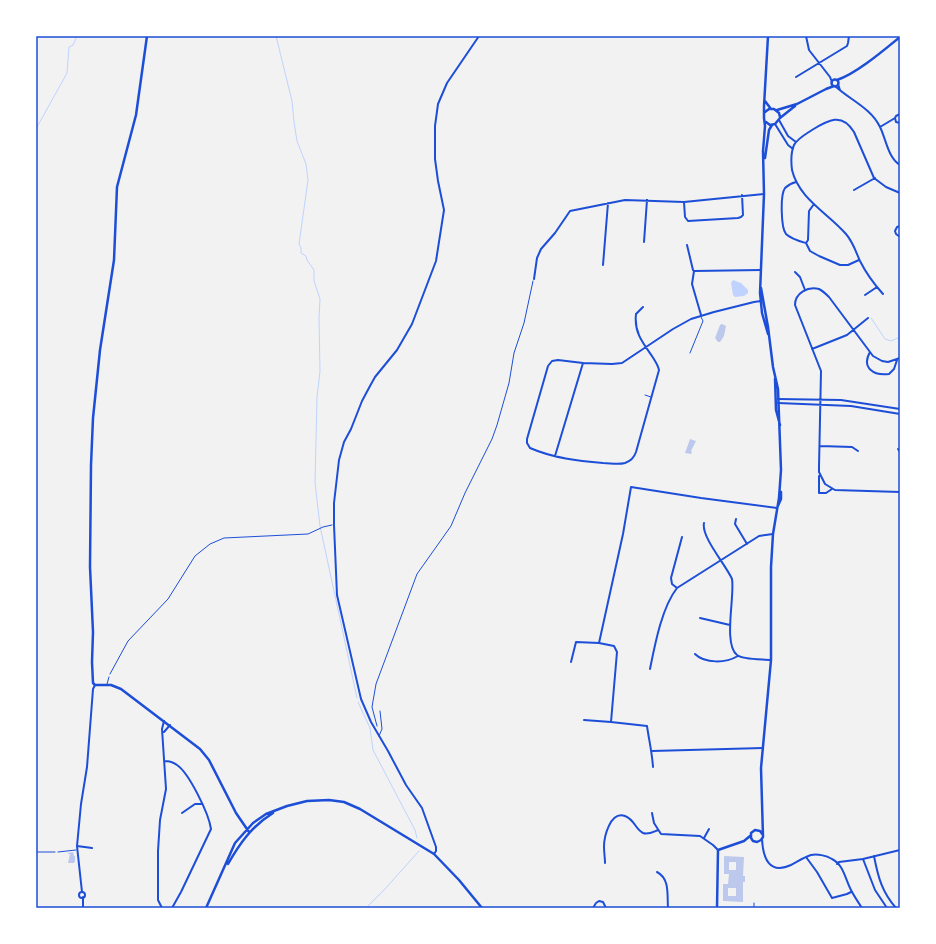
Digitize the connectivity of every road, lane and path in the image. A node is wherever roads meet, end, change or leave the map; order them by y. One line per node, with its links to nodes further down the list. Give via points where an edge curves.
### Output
1 (147, 36): 105 (street, via 135,120 117,187 114,260 100,350 93,418 90,567 92,668)
2 (479, 36): 89 (street, via 450,78 438,104 435,159 444,210 436,261 412,324 397,350 370,386 344,442 336,481)
3 (768, 36): 17 (street)
4 (806, 36): 7 (street, via 809,50)
5 (849, 36): 7 (street, via 847,46)
6 (900, 37): 10 (street)
7 (818, 64): 8 (street); 9 (street)
8 (796, 77)
9 (830, 77): 11 (street); 12 (street)
10 (843, 78): 11 (street); 13 (street)
11 (836, 79): 12 (street); 13 (street)
12 (832, 82): 14 (street); 15 (street)
13 (838, 83): 14 (street); 16 (street)
14 (834, 86): 15 (street); 16 (street)
15 (826, 88): 18 (street)
16 (840, 91): 28 (street, via 870,112)
17 (765, 101): 19 (street); 21 (street)
18 (797, 104): 20 (street); 24 (street)
19 (771, 109): 20 (street); 21 (street)
20 (777, 110): 24 (street)
21 (765, 113): 25 (street)
22 (900, 114): 23 (street)
23 (895, 118): 26 (street, via 896,122); 28 (street)
24 (780, 119): 27 (street); 29 (street, via 788,136)
25 (766, 122): 27 (street); 31 (street)
26 (900, 123)
27 (774, 125): 30 (street); 31 (street, via 769,130)
28 (880, 127): 32 (street, via 893,158)
29 (796, 142): 30 (street); 33 (street, via 827,121 843,121 850,125 854,132)
30 (793, 149): 34 (street, via 791,160)
31 (764, 162): 37 (street)
32 (900, 165)
33 (875, 178): 35 (street); 36 (street, via 886,187)
34 (796, 182): 42 (street); 46 (street, via 783,193 782,224 785,233 791,238)
35 (854, 190)
36 (900, 193)
37 (764, 194): 38 (street); 50 (street)
38 (742, 195): 40 (street); 40 (street, via 743,215 738,218 688,221)
39 (647, 200): 40 (street); 41 (street); 45 (street)
40 (684, 202)
41 (608, 203): 49 (street); 53 (street, via 574,210 568,214 539,254)
42 (814, 204): 46 (street, via 809,211); 48 (street, via 852,241)
43 (900, 226): 44 (street, via 895,231 897,236)
44 (900, 236)
45 (644, 242)
46 (806, 243): 48 (street, via 810,251 840,265 848,265)
47 (687, 245): 51 (street)
48 (859, 259): 54 (street)
49 (603, 265)
50 (761, 270): 51 (street); 58 (street)
51 (694, 272): 60 (street, via 692,284)
52 (795, 272): 55 (street)
53 (534, 278): 107 (path, via 497,425 448,531 417,574 376,684 372,707)
54 (877, 287): 56 (street); 57 (street)
55 (805, 290): 62 (street, via 816,288 825,292); 64 (street, via 797,296 795,305)
56 (883, 294)
57 (865, 295)
58 (762, 301): 60 (street); 71 (street, via 763,318 778,383)
59 (643, 307): 63 (street, via 636,314 635,323)
60 (701, 315): 63 (street, via 678,325); 66 (lane, via 703,321)
61 (868, 318): 62 (street)
62 (854, 330): 64 (street); 65 (street)
63 (645, 348): 68 (street, via 622,363); 70 (street, via 658,368)
64 (812, 349): 72 (street, via 821,371)
65 (870, 352): 67 (street, via 882,361); 67 (street, via 867,363 868,368 873,371 889,374)
66 (690, 353)
67 (899, 359)
68 (583, 363): 82 (street); 82 (street, via 558,360 551,362 536,403 526,439 527,445 531,449)
69 (645, 396): 70 (lane)
70 (651, 397): 82 (street, via 636,452 629,461 623,464 566,460)
71 (777, 400): 72 (street); 73 (street); 77 (street, via 776,410)
72 (820, 400): 74 (street); 75 (street, via 841,400)
73 (779, 404): 74 (street); 77 (street)
74 (820, 404): 76 (street); 78 (street)
75 (900, 409)
76 (900, 414)
77 (780, 425): 86 (street, via 781,499)
78 (820, 446): 80 (street, via 852,447); 83 (street)
79 (898, 449): 81 (street)
80 (858, 451)
81 (900, 452)
82 (555, 456)
83 (819, 472): 84 (street, via 825,484); 84 (street, via 819,493 826,493)
84 (832, 489): 85 (street)
85 (900, 492)
86 (777, 508): 90 (street); 97 (street, via 631,487)
87 (736, 519): 92 (street, via 734,524)
88 (704, 523): 93 (street, via 704,531)
89 (334, 525): 103 (path, via 308,534 224,538 210,544 195,556 168,599 128,641); 113 (street, via 338,601 361,699)
90 (773, 534): 92 (street, via 761,535); 100 (street, via 770,577)
91 (682, 537): 94 (street, via 671,578 672,584)
92 (747, 544): 93 (street)
93 (721, 560): 94 (street); 96 (street, via 733,582)
94 (677, 588): 102 (street, via 666,607)
95 (700, 618): 96 (street)
96 (730, 625): 99 (street, via 733,648)
97 (598, 644): 101 (street, via 576,642); 110 (street, via 614,646 617,652)
98 (695, 654): 99 (street, via 714,661)
99 (738, 656): 100 (street)
100 (771, 660): 114 (street)
101 (571, 662)
102 (650, 669)
103 (109, 677): 104 (lane)
104 (107, 684): 105 (street); 109 (street, via 121,689)
105 (95, 685): 132 (street)
106 (380, 711): 113 (lane, via 382,729)
107 (374, 716)
108 (584, 720): 110 (street)
109 (165, 721): 111 (street); 112 (street)
110 (611, 722): 115 (street, via 647,726)
111 (170, 725): 112 (street); 125 (street, via 205,755)
112 (163, 733): 116 (street)
113 (379, 736): 139 (street, via 424,813 436,847)
114 (764, 748): 115 (street); 121 (street, via 761,773)
115 (652, 751): 117 (street)
116 (165, 761): 118 (street, via 180,767); 149 (street, via 166,789 158,851 158,900)
117 (653, 767)
118 (202, 804): 119 (street, via 195,804); 150 (street, via 210,831)
119 (182, 813)
120 (652, 813): 123 (street)
121 (762, 824): 124 (street); 127 (street)
122 (709, 829): 128 (street)
123 (658, 830): 128 (street, via 665,835); 143 (street, via 643,833 627,817 615,816 604,843)
124 (756, 830): 126 (street); 127 (street)
125 (248, 831): 139 (street, via 278,809 307,801 329,800 344,802 369,814); 151 (street, via 223,871)
126 (751, 835): 130 (street); 131 (street)
127 (763, 835): 129 (street)
128 (704, 838): 135 (street)
129 (762, 839): 131 (street, via 759,842); 141 (street, via 766,859 772,866 786,867)
130 (744, 841): 131 (street); 135 (street)
131 (753, 841)
132 (77, 846): 133 (street); 134 (street)
133 (92, 848)
134 (77, 850): 138 (lane); 148 (street)
135 (718, 850): 156 (street)
136 (900, 850): 140 (street)
137 (36, 852): 138 (path)
138 (58, 852)
139 (434, 854): 152 (street, via 452,871)
140 (874, 856): 142 (street); 160 (street, via 883,891)
141 (806, 857): 144 (street, via 820,855); 146 (street, via 832,898)
142 (863, 859): 144 (street); 159 (street, via 875,890)
143 (605, 863)
144 (837, 863): 146 (street, via 842,868)
145 (657, 872): 155 (street, via 666,880)
146 (852, 892): 158 (street)
147 (754, 903): 157 (lane)
148 (83, 908)
149 (162, 908)
150 (172, 908)
151 (206, 908)
152 (482, 908)
153 (593, 908): 154 (street, via 599,901 603,902)
154 (606, 908)
155 (668, 908)
156 (717, 908)
157 (754, 908)
158 (862, 908)
159 (887, 908)
160 (896, 908)

